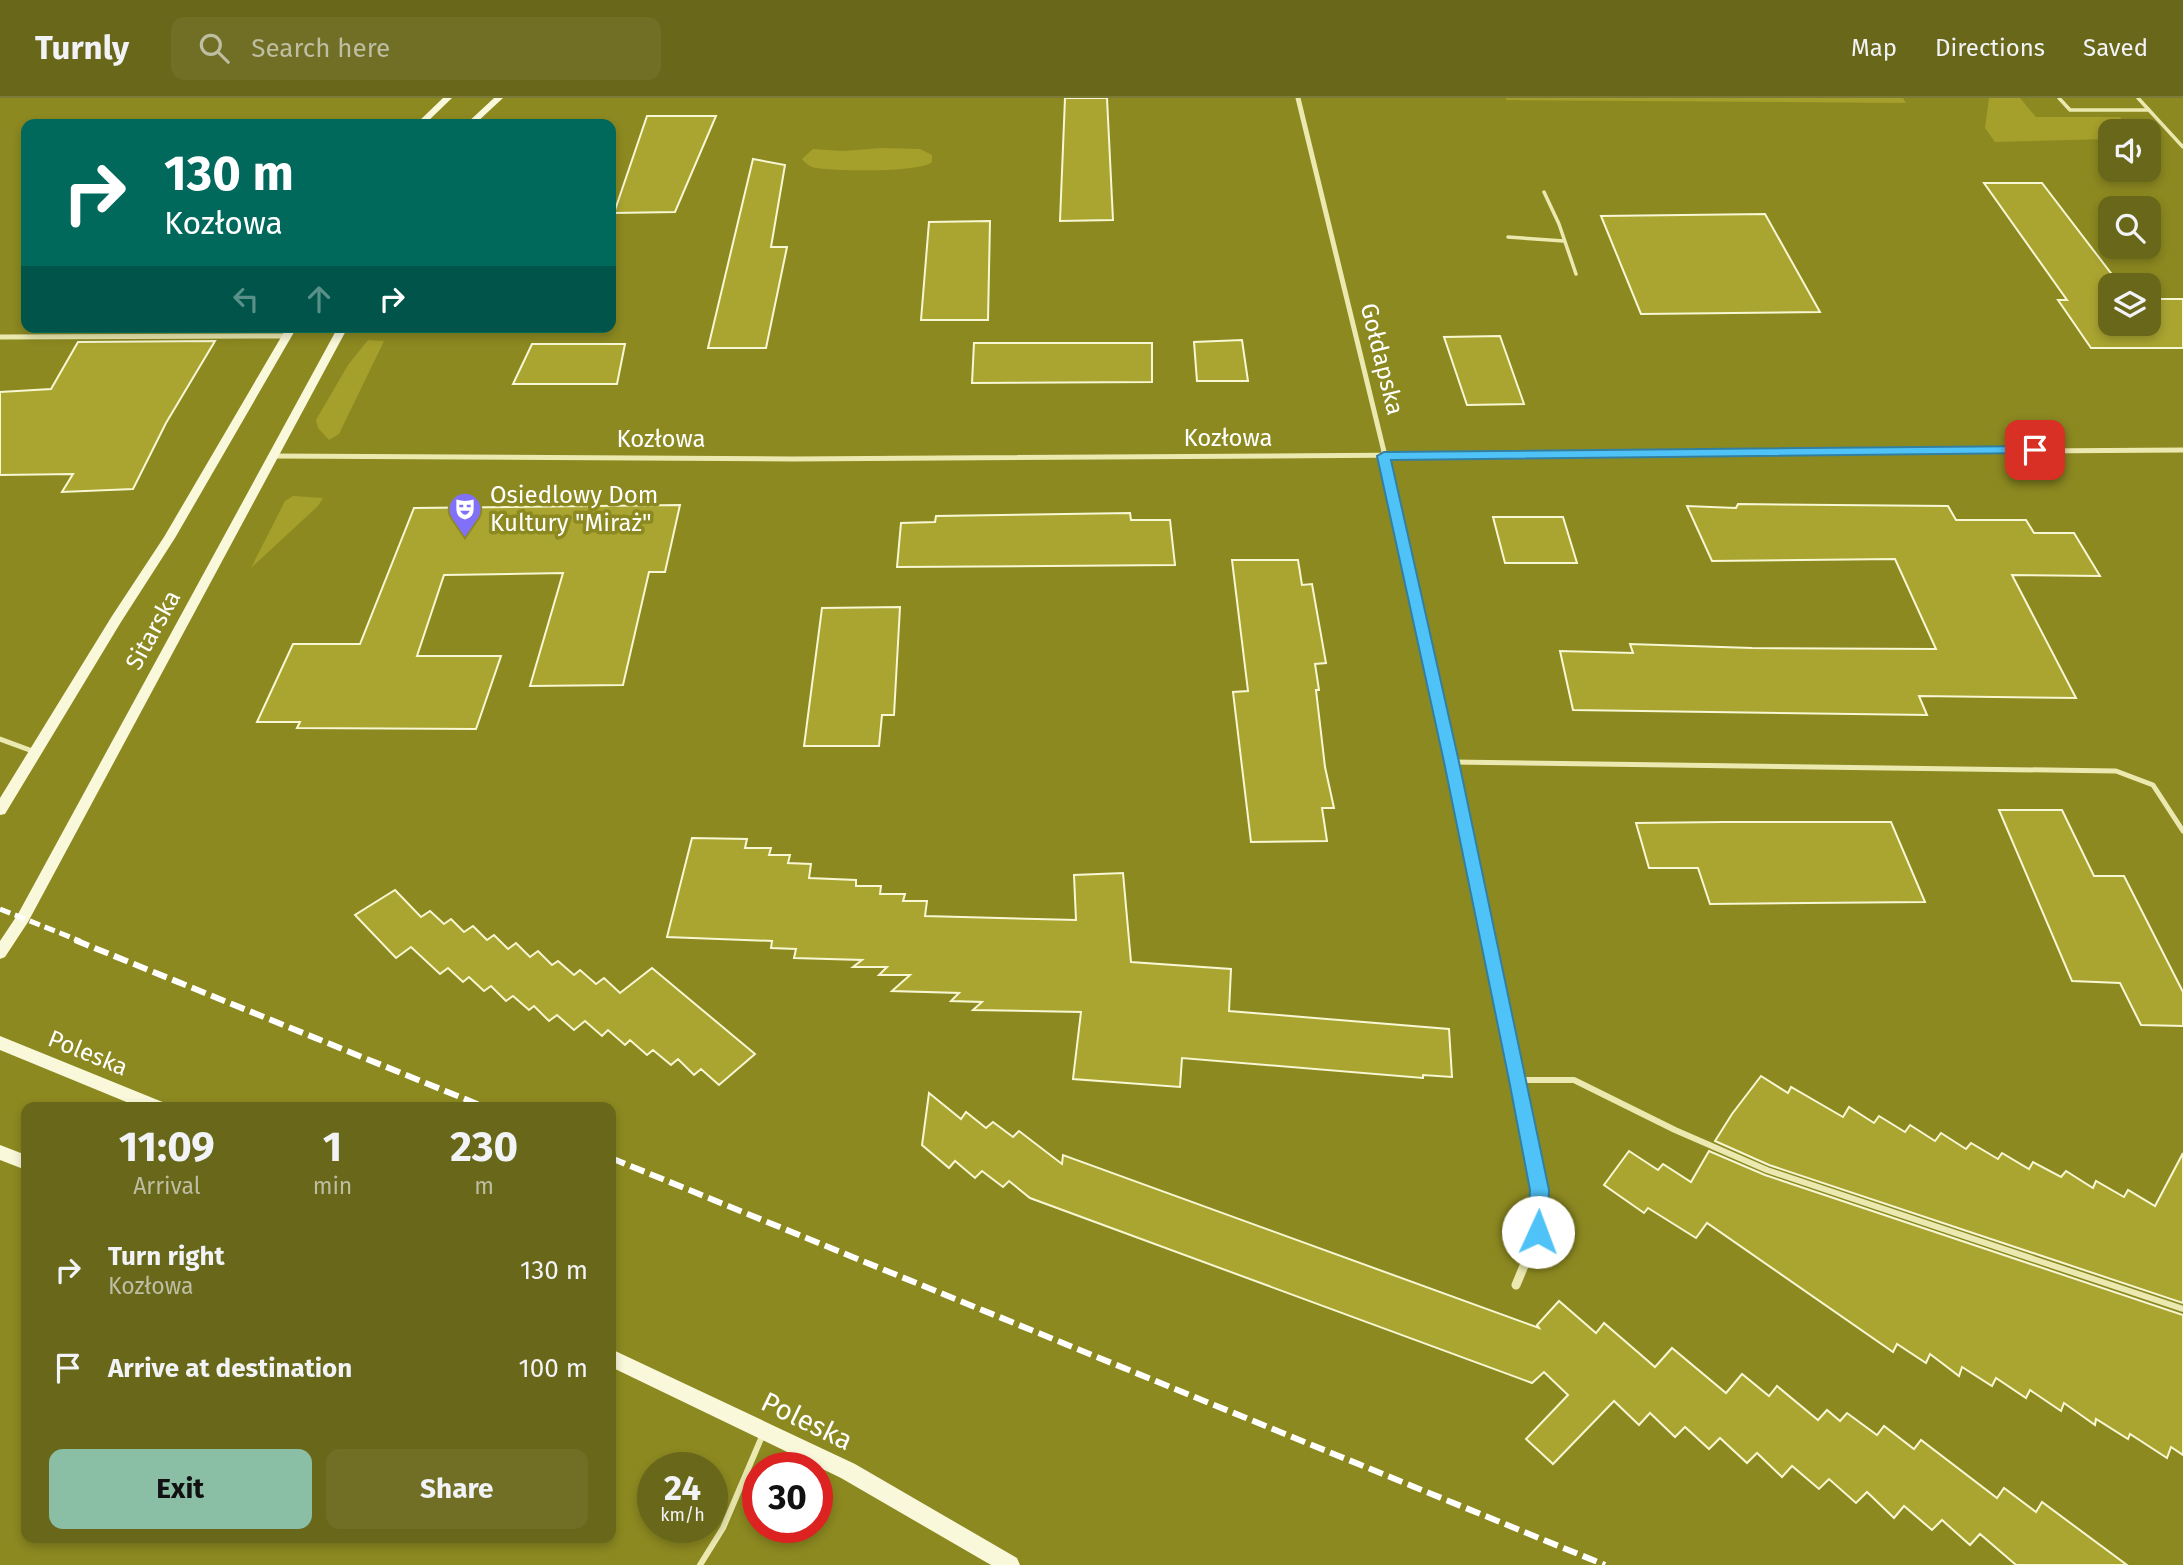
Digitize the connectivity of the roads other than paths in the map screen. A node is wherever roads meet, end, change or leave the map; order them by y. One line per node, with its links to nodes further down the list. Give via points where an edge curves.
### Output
1 (448, 98): 7 (street)
2 (499, 98): 8 (street)
3 (1298, 98): 20 (street, Gołdapska)
4 (2059, 98): 6 (lane, via 2070,110)
5 (2138, 98): 6 (lane)
6 (2149, 110): 9 (lane)
7 (425, 119)
8 (476, 119)
9 (2183, 147)
10 (1544, 192): 12 (lane)
11 (1508, 237): 12 (lane)
12 (1564, 241): 13 (lane)
13 (1576, 274)
14 (193, 333): 17 (street)
15 (288, 333): 22 (street, Sitarska, via 169,538)
16 (340, 333): 19 (street, Sitarska)
17 (0, 337)
18 (2183, 450): 20 (street, Kozłowa)
19 (273, 456): 20 (street, Kozłowa); 26 (street, Sitarska)
20 (1384, 456): 23 (street, Gołdapska)
21 (0, 739): 22 (lane)
22 (35, 752): 24 (street, Sitarska)
23 (1452, 762): 25 (lane, via 2116,771 2153,785); 28 (street, Gołdapska)
24 (0, 810)
25 (2183, 831)
26 (0, 953)
27 (0, 1043): 29 (street, Poleska)
28 (1518, 1080): 32 (street, Gołdapska, via 1539,1190 1538,1232); 33 (lane, via 1574,1080 1767,1170)
29 (144, 1102)
30 (0, 1152): 31 (street)
31 (21, 1161)
32 (1516, 1285)
33 (2183, 1308)
34 (616, 1360): 35 (street, Poleska)
35 (764, 1431): 36 (lane, via 723,1528); 37 (street, Poleska, via 848,1471)
36 (700, 1565)
37 (1010, 1565)

